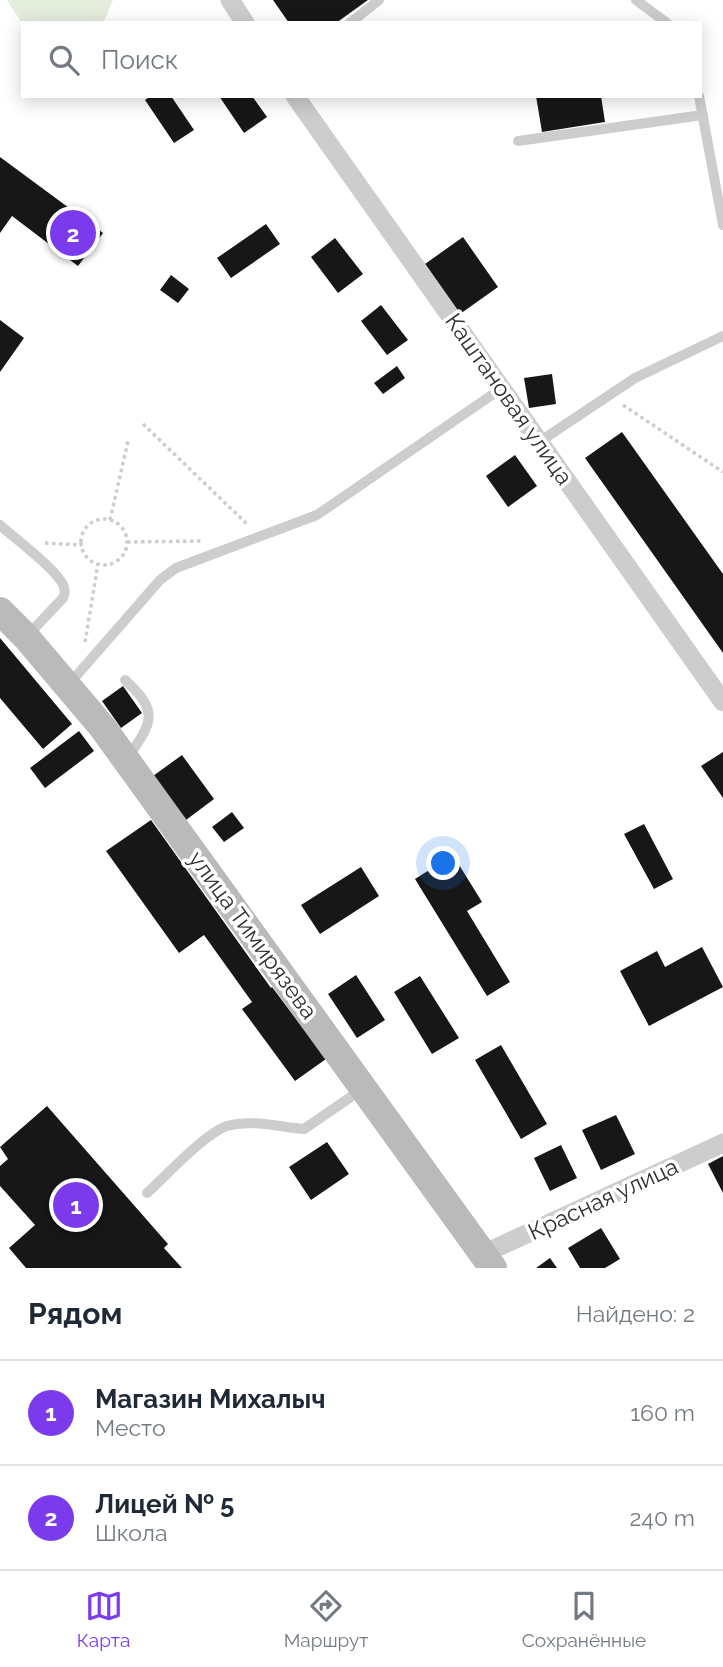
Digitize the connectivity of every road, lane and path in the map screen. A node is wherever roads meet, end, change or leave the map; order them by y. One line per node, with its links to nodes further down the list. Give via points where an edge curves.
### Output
1 (230, 0): 4 (street)
2 (379, 0): 5 (lane)
3 (636, 0): 6 (lane)
4 (244, 21)
5 (353, 21)
6 (664, 21)
7 (296, 98): 13 (street, Каштановая улица)
8 (699, 98): 9 (lane)
9 (703, 115): 10 (lane); 11 (lane)
10 (518, 141)
11 (723, 225)
12 (723, 336): 14 (lane)
13 (502, 388): 17 (street, Каштановая улица); 21 (lane, via 317,515)
14 (609, 395): 17 (lane); 18 (path)
15 (143, 424): 21 (path)
16 (128, 441): 19 (path)
17 (539, 442): 31 (street, Каштановая улица)
18 (722, 471)
19 (110, 520): 23 (path, via 122,528); 25 (path, via 89,525)
20 (0, 525): 28 (lane, via 50,569 65,591)
21 (261, 537): 29 (lane, via 176,568 160,580)
22 (211, 541): 23 (path)
23 (127, 542): 26 (path, via 117,561)
24 (43, 543): 25 (path)
25 (82, 545): 26 (path, via 88,559)
26 (98, 564): 29 (path)
27 (0, 611): 28 (main road, улица Тимирязева)
28 (26, 637): 29 (main road, улица Тимирязева)
29 (74, 679): 32 (main road, улица Тимирязева)
30 (125, 680): 32 (lane, via 145,699 149,716 144,734)
31 (723, 702)
32 (126, 760): 33 (main road, улица Тимирязева)
33 (364, 1088): 35 (lane, via 304,1129 227,1126 208,1137); 36 (main road, улица Тимирязева)
34 (723, 1143): 36 (street, Красная улица)
35 (147, 1193)
36 (488, 1264)

